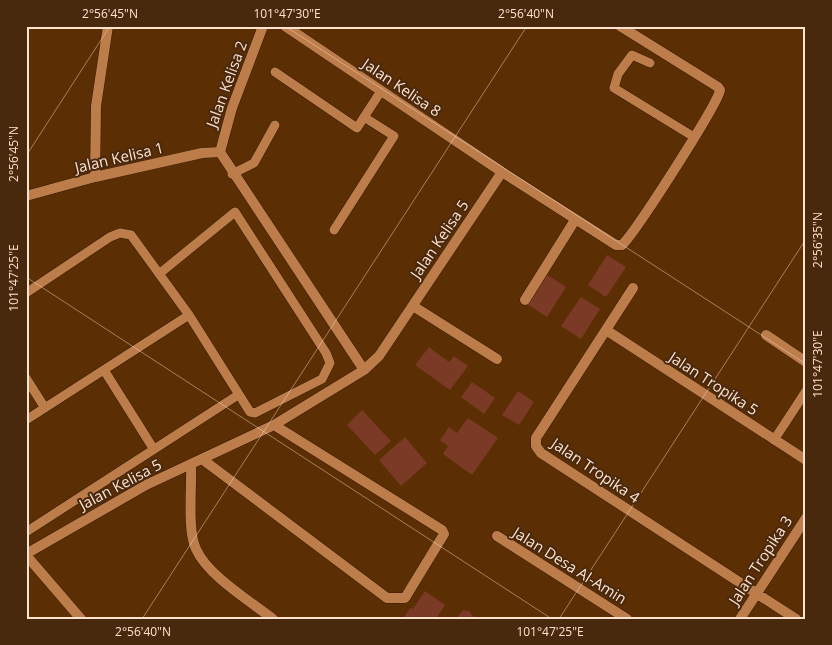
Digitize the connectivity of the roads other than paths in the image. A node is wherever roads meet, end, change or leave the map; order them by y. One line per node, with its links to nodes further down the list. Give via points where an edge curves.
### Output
1 (108, 26): 14 (street, via 96,106)
2 (263, 26): 11 (street, Jalan Kelisa 2, via 232,108)
3 (285, 26): 7 (street, Jalan Kelisa 8)
4 (620, 26): 10 (street, via 718,87 719,94)
5 (650, 63): 10 (lane, via 632,55 618,74 614,88)
6 (275, 72): 8 (lane, via 357,128)
7 (381, 91): 8 (lane); 12 (street, Jalan Kelisa 8)
8 (364, 117): 17 (lane, via 394,136)
9 (275, 125): 13 (lane, via 254,164)
10 (694, 137): 16 (street, via 622,245 616,245)
11 (220, 152): 13 (street); 14 (street, Jalan Kelisa 1, via 202,153)
12 (502, 172): 16 (street); 22 (street, Jalan Kelisa 5)
13 (232, 174): 29 (street)
14 (94, 177): 15 (street, Jalan Kelisa 1)
15 (26, 196)
16 (575, 220): 21 (street)
17 (334, 230)
18 (159, 274): 20 (lane, via 131,236 120,233); 23 (lane); 32 (lane, via 236,212 330,363 322,378 255,413 250,412)
19 (633, 288): 24 (street, Jalan Tropika 4)
20 (26, 294)
21 (525, 300)
22 (412, 306): 26 (street); 29 (street, Jalan Kelisa 5, via 379,356)
23 (189, 315): 28 (lane); 32 (lane)
24 (606, 330): 36 (street, Jalan Tropika 5); 45 (street, Jalan Tropika 4, via 536,438 536,446 541,453)
25 (766, 335): 27 (street)
26 (497, 359)
27 (806, 362)
28 (104, 370): 33 (lane); 37 (lane)
29 (364, 370): 35 (street, Jalan Kelisa 5)
30 (26, 378): 33 (lane)
31 (806, 391): 36 (lane)
32 (238, 395): 37 (lane)
33 (45, 408): 34 (lane)
34 (26, 420)
35 (274, 425): 38 (street, Jalan Kelisa 5); 38 (street, via 442,530 444,534 405,598 387,598)
36 (774, 440): 39 (street, Jalan Tropika 5)
37 (152, 448): 42 (lane)
38 (202, 459): 40 (street, Jalan Kelisa 5)
39 (806, 460)
40 (191, 465): 44 (street, Jalan Kelisa 5, via 146,484); 47 (street, via 195,549 208,568)
41 (806, 518): 45 (street, Jalan Tropika 3)
42 (26, 532)
43 (497, 536): 48 (street, Jalan Desa Al-Amin)
44 (26, 555): 46 (street)
45 (757, 593): 49 (street, Jalan Tropika 3); 50 (street, Jalan Tropika 4)
46 (81, 619)
47 (273, 619)
48 (627, 619)
49 (740, 619)
50 (796, 619)

